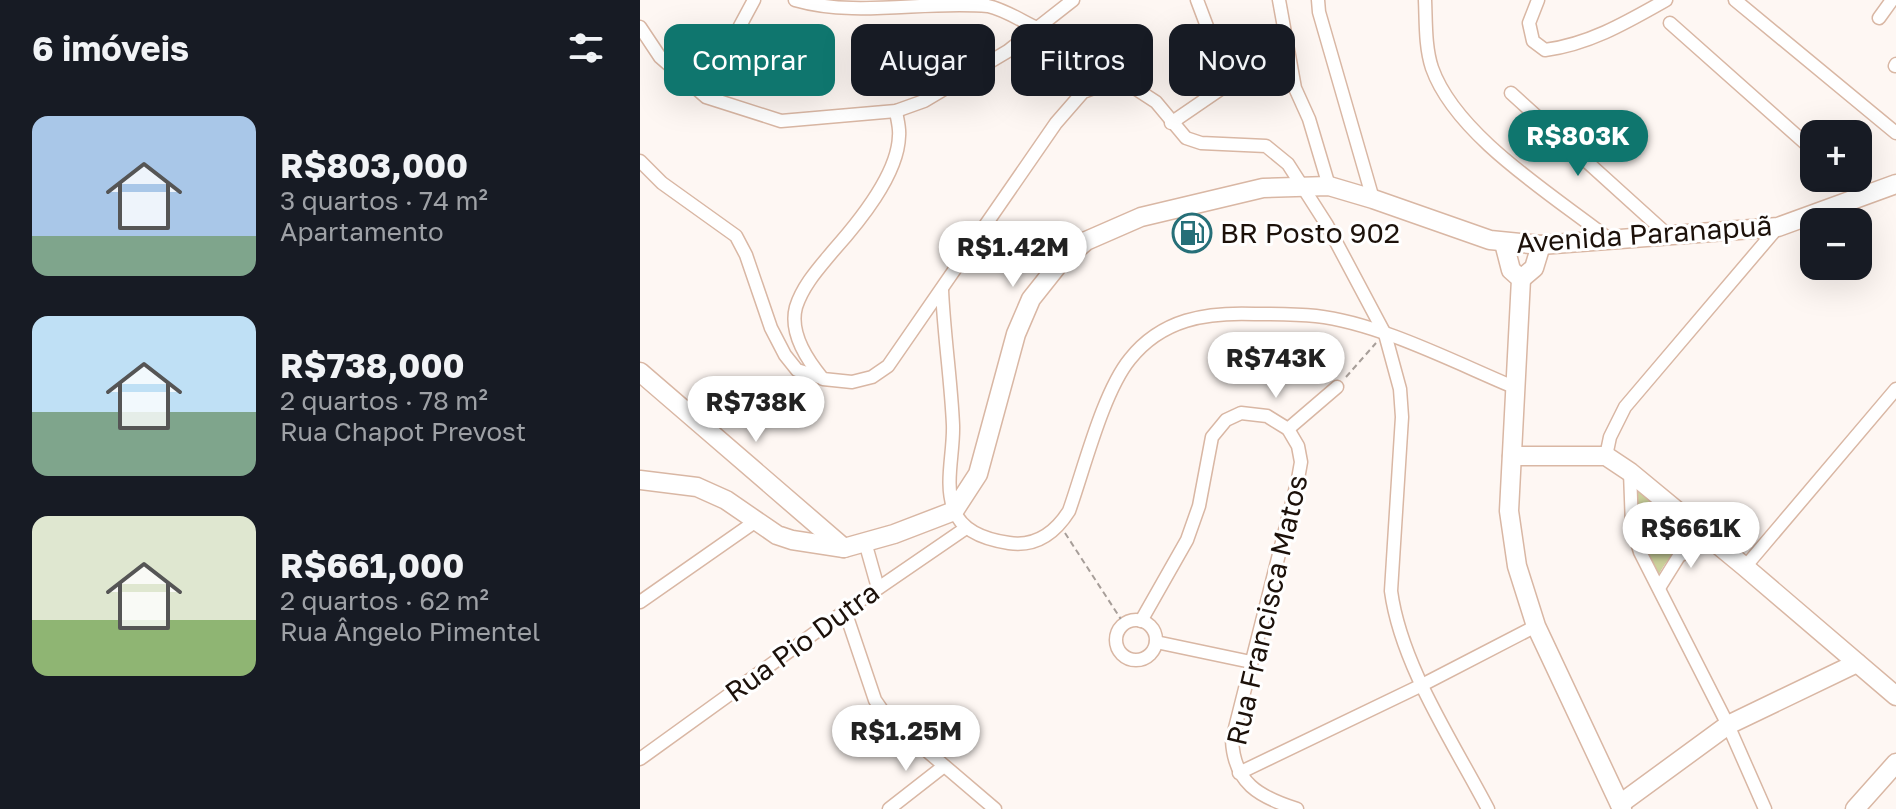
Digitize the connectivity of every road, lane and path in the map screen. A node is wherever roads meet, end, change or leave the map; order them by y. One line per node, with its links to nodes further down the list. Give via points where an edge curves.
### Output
1 (754, 0): 14 (street)
2 (1073, 0): 16 (street)
3 (1197, 0): 23 (street, via 1225,86)
4 (1279, 0): 28 (street, via 1295,88)
5 (1318, 0): 32 (street)
6 (1425, 0): 35 (street, via 1431,65 1444,95 1511,163)
7 (1538, 0): 8 (street, via 1529,23 1533,41 1545,50 1616,28)
8 (1666, 0)
9 (1735, 0): 24 (street)
10 (1892, 0): 12 (street)
11 (798, 1): 15 (street, via 989,6)
12 (1879, 18)
13 (1670, 23): 25 (street)
14 (741, 24)
15 (1028, 24)
16 (1045, 24)
17 (640, 27): 19 (street)
18 (1011, 49): 22 (street, via 936,94)
19 (664, 61)
20 (1511, 93): 34 (street)
21 (704, 96): 22 (street, via 781,121)
22 (896, 111): 42 (street, via 899,136 885,179 864,215 810,278 795,309 806,358)
23 (1171, 123): 27 (street, via 1186,138 1201,143 1266,146); 39 (street, via 1156,102 1133,87 1105,84 1083,92 1029,159)
24 (1896, 133)
25 (1800, 139)
26 (640, 161): 42 (street, via 736,236 785,355 797,370)
27 (1303, 186): 28 (street, Avenida Paranapuã); 40 (street); 51 (street, Avenida Paranapuã, via 1263,188 1141,217 1086,241 1058,265 1031,299 1016,334 978,474)
28 (1329, 186): 32 (street, Avenida Paranapuã)
29 (1895, 187): 31 (street, Avenida Paranapuã)
30 (1859, 192): 31 (street)
31 (1865, 197): 33 (street, Avenida Paranapuã)
32 (1373, 199): 36 (street, Avenida Paranapuã)
33 (1778, 227): 34 (street, Avenida Paranapuã); 48 (street, via 1625,407)
34 (1669, 237): 35 (street, Avenida Paranapuã)
35 (1609, 239): 37 (street, Avenida Paranapuã)
36 (1504, 243): 37 (street, Avenida Paranapuã); 38 (street, via 1511,270)
37 (1541, 245): 38 (street, via 1534,268)
38 (1521, 279): 44 (street)
39 (942, 290): 42 (street, via 888,366 852,382); 51 (street)
40 (1385, 334): 43 (path); 44 (street); 53 (street, via 1317,316 1226,312 1169,326 1145,342 1112,389); 69 (street, via 1402,417 1391,591 1401,639)
41 (640, 372): 57 (street)
42 (823, 379)
43 (1337, 387): 46 (street)
44 (1516, 388): 47 (street)
45 (1896, 389): 58 (street)
46 (1288, 429): 63 (street, via 1267,416 1241,413 1226,420 1212,437 1187,540); 67 (street, Rua Francisca Matos, via 1301,462)
47 (1512, 456): 48 (street); 65 (street, via 1509,511)
48 (1606, 456): 49 (street)
49 (1630, 472): 55 (street); 60 (street, via 1632,526)
50 (640, 480): 52 (street, via 697,487)
51 (954, 511): 54 (street); 56 (street)
52 (756, 521): 57 (street, via 792,540); 61 (street)
53 (1060, 525): 54 (street, via 1044,539 1019,545 993,541); 64 (path)
54 (966, 528): 59 (street, Rua Pio Dutra)
55 (1711, 540): 58 (street); 60 (street, via 1679,556)
56 (865, 542): 57 (street); 59 (street)
57 (844, 548)
58 (1745, 567): 68 (street)
59 (878, 588): 62 (street, Rua Pio Dutra)
60 (1659, 588): 71 (street)
61 (640, 602)
62 (845, 611): 72 (street, Rua Pio Dutra); 74 (street, via 875,700)
63 (1141, 621): 64 (street); 66 (street, via 1151,626)
64 (1124, 624): 66 (street, via 1116,638 1126,657 1143,659)
65 (1536, 626): 69 (street); 76 (street)
66 (1156, 642): 67 (street)
67 (1251, 662): 75 (street, Rua Francisca Matos, via 1232,740)
68 (1857, 663): 70 (street); 71 (street)
69 (1422, 685): 75 (street); 80 (street)
70 (1893, 688)
71 (1728, 725): 76 (street); 81 (street)
72 (640, 759)
73 (1896, 763): 82 (street)
74 (944, 766): 77 (street); 78 (street)
75 (1239, 773): 79 (street, Rua Francisca Matos, via 1255,791)
76 (1621, 807)
77 (889, 809)
78 (995, 809)
79 (1297, 809)
80 (1488, 809)
81 (1765, 809)
82 (1855, 809)

